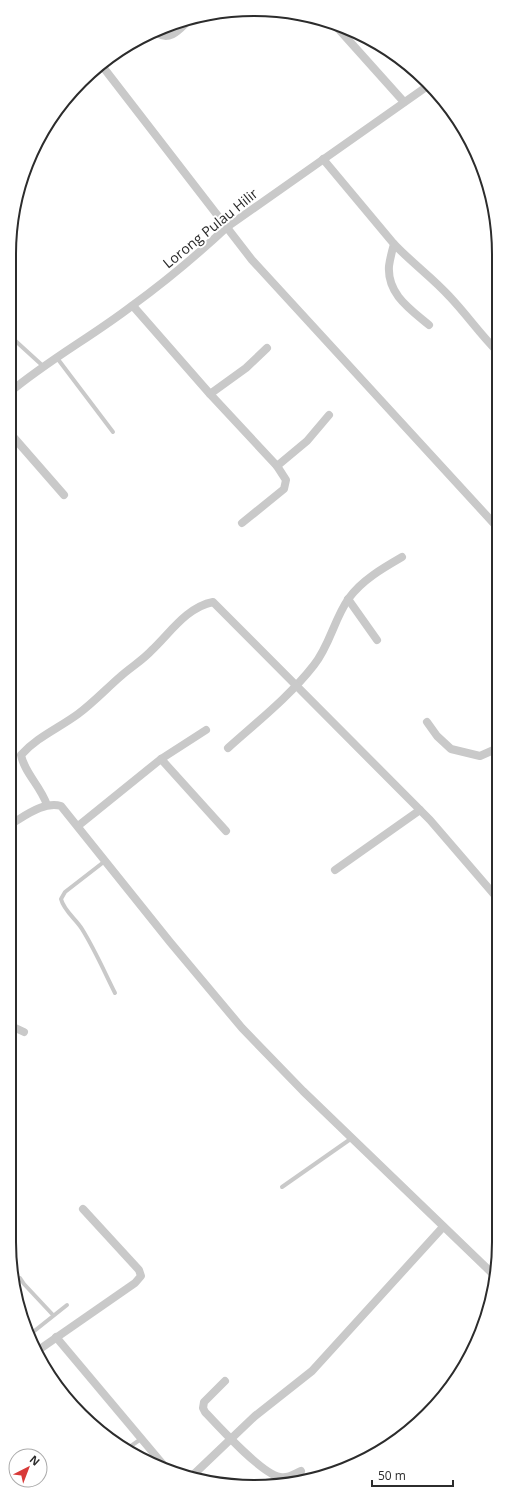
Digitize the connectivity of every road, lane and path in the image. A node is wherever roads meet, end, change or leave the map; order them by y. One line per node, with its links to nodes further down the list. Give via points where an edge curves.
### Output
1 (180, 28): 3 (street, via 172,35 166,37)
2 (342, 33): 6 (street)
3 (161, 35)
4 (104, 69): 8 (street)
5 (424, 88): 6 (street, Lorong Pulau Hilir)
6 (404, 102): 7 (street, Lorong Pulau Hilir)
7 (323, 159): 8 (street, Lorong Pulau Hilir); 9 (street)
8 (226, 227): 10 (street, Lorong Pulau Hilir, via 198,254); 24 (street, via 252,260)
9 (394, 244): 11 (street, via 389,266 393,290); 13 (street, via 451,298)
10 (133, 306): 15 (street, Lorong Pulau Hilir); 18 (street)
11 (429, 325)
12 (16, 341): 16 (lane)
13 (492, 346)
14 (267, 348): 18 (street, via 246,368)
15 (56, 358): 16 (street, Lorong Pulau Hilir); 20 (lane)
16 (43, 366): 17 (street, Lorong Pulau Hilir)
17 (16, 387)
18 (210, 394): 22 (street)
19 (329, 415): 22 (street, via 306,441)
20 (113, 432)
21 (16, 440): 23 (street)
22 (277, 466): 25 (street, via 286,480 284,489)
23 (64, 495)
24 (492, 521)
25 (242, 523)
26 (402, 557): 27 (street, via 370,577)
27 (348, 599): 28 (street); 29 (street, via 320,657)
28 (378, 640)
29 (296, 686): 32 (street); 35 (street, via 213,602 204,604 181,620 151,652 79,714 38,739 21,755 24,766 39,787); 36 (street)
30 (427, 722): 33 (street, via 451,749 480,756)
31 (206, 730): 34 (street)
32 (228, 748)
33 (492, 751)
34 (161, 759): 38 (street); 39 (street)
35 (47, 805): 37 (street); 38 (street, via 61,806)
36 (420, 810): 41 (street); 42 (street)
37 (16, 821)
38 (78, 826): 40 (street)
39 (226, 831)
40 (105, 860): 43 (lane, via 65,892 60,899 93,946); 46 (street, via 242,1028)
41 (335, 870)
42 (492, 892)
43 (115, 993)
44 (16, 1028): 45 (street)
45 (24, 1032)
46 (352, 1138): 47 (lane); 49 (street)
47 (282, 1187)
48 (83, 1209): 55 (street, via 139,1270 141,1276 135,1283)
49 (443, 1227): 50 (street); 59 (street, via 312,1371 255,1416)
50 (490, 1271)
51 (20, 1278): 53 (lane)
52 (67, 1305): 53 (lane)
53 (53, 1315): 54 (lane)
54 (33, 1331)
55 (56, 1337): 56 (street); 58 (street)
56 (41, 1348)
57 (225, 1381): 59 (street, via 203,1405 205,1412)
58 (141, 1439): 60 (lane); 61 (street)
59 (231, 1439): 63 (street); 64 (street, via 270,1473)
60 (131, 1446)
61 (159, 1460)
62 (301, 1471): 65 (street)
63 (196, 1473)
64 (285, 1478)
65 (287, 1478)

